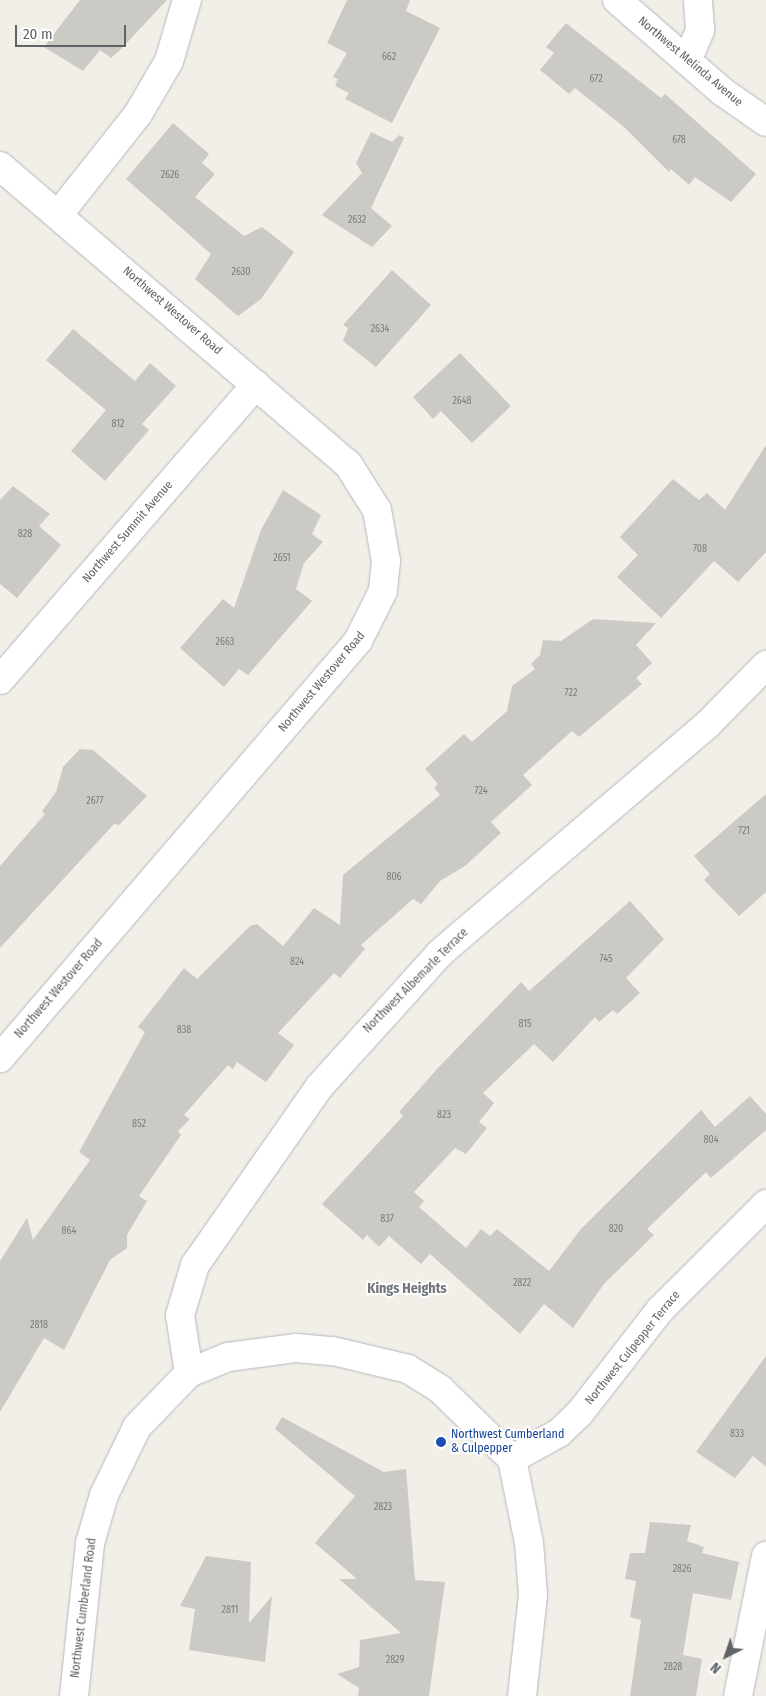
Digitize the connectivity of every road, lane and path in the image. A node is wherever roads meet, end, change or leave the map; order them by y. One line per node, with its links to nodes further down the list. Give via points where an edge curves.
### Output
1 (187, 0): 7 (street, via 168,61 138,114)
2 (617, 0): 4 (street, Northwest Melinda Avenue)
3 (698, 0): 4 (street, via 700,30)
4 (688, 61): 5 (street, Northwest Melinda Avenue)
5 (766, 122)
6 (0, 166): 7 (street, Northwest Westover Road)
7 (59, 214): 8 (street, Northwest Westover Road)
8 (256, 384): 10 (street, Northwest Summit Avenue); 11 (street, Northwest Westover Road, via 348,464 367,493 384,539 383,591 358,641)
9 (766, 665): 13 (street, Northwest Albemarle Terrace, via 708,724 440,953 320,1086 210,1237 195,1265 180,1315)
10 (0, 680)
11 (0, 1058)
12 (766, 1204): 14 (street, Northwest Culpepper Terrace, via 660,1310 579,1414 559,1433)
13 (189, 1373): 14 (street, Northwest Cumberland Road, via 228,1357 296,1348 333,1351 408,1369 441,1390); 16 (street, Northwest Cumberland Road, via 137,1428 104,1495 90,1543)
14 (512, 1459): 17 (street, via 529,1543 533,1595)
15 (766, 1556): 18 (street)
16 (74, 1696)
17 (522, 1696)
18 (738, 1696)

